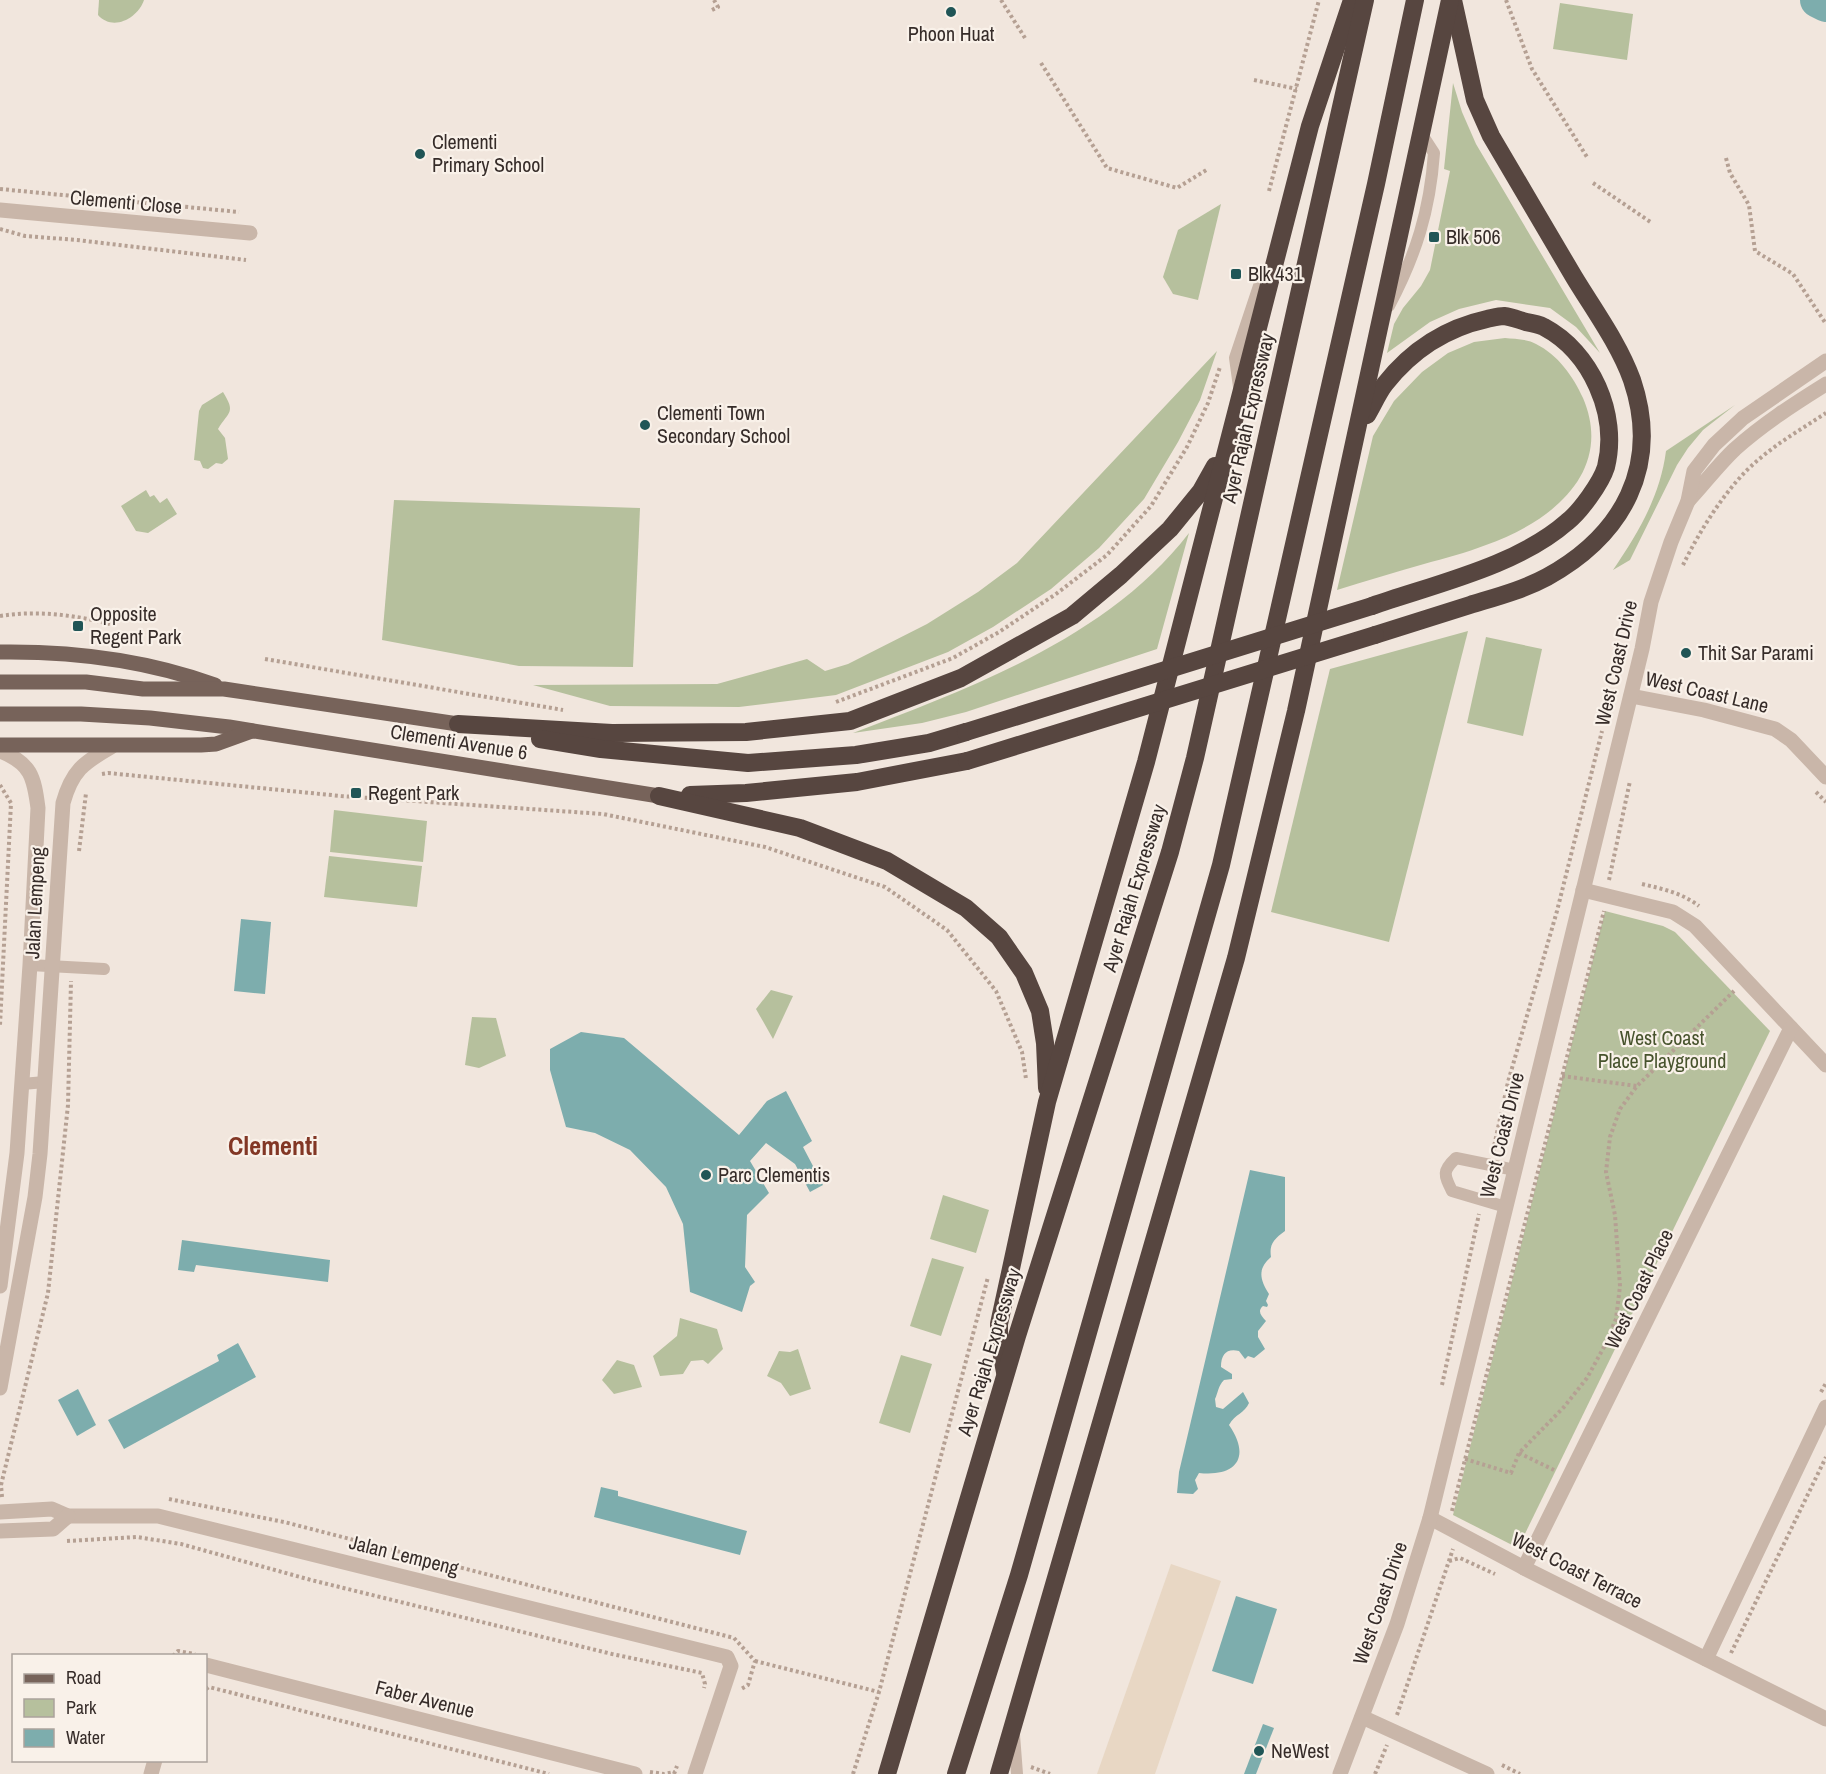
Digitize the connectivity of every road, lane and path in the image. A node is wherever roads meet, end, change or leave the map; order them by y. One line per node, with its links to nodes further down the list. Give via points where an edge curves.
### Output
1 (714, 0): 9 (path, via 718,7)
2 (1001, 0): 10 (path)
3 (1319, 0): 13 (path)
4 (1352, 0): 34 (highway, via 1310,126)
5 (1365, 0): 86 (highway, Ayer Rajah Expressway, via 1196,758)
6 (1415, 0): 119 (highway, via 1221,865 1019,1575)
7 (1452, 0): 33 (highway); 58 (highway, bridge, via 1475,100 1491,136 1614,343 1631,379 1640,412 1639,472 1627,501 1604,532 1578,558 1514,592 967,761 857,782 746,794)
8 (1506, 0): 14 (path, via 1532,69)
9 (712, 10)
10 (1025, 38)
11 (1041, 63): 16 (path, via 1107,168 1177,188)
12 (1254, 80): 13 (path)
13 (1297, 89): 19 (path)
14 (1587, 157)
15 (1726, 158): 26 (path, via 1730,173 1749,205 1755,251 1793,274)
16 (1208, 169)
17 (1593, 183): 22 (path)
18 (0, 189): 21 (path)
19 (1269, 191)
20 (0, 210): 24 (street, Clementi Close)
21 (239, 212)
22 (1652, 223)
23 (0, 229): 25 (path, via 25,236)
24 (249, 233)
25 (246, 260)
26 (1826, 324)
27 (1826, 361): 30 (street, West Coast Drive)
28 (1222, 362): 44 (path, via 1187,447 1151,506 1107,555 1056,594 953,658)
29 (1826, 384): 32 (street, West Coast Drive)
30 (1760, 406): 32 (lane); 35 (street, West Coast Drive, via 1714,445 1694,471)
31 (1826, 413): 36 (path, via 1756,461 1711,517)
32 (1770, 421): 35 (street, West Coast Drive, via 1720,464)
33 (1357, 433): 47 (highway, bridge, via 1384,385 1410,357 1438,336 1503,316 1542,326 1564,340 1585,363 1607,416 1608,443 1605,468 1570,521 1542,542 1496,564 929,743 856,755 748,763 601,749); 111 (highway, via 1236,958)
34 (1228, 444): 47 (highway, via 1201,491 1170,529 1072,616 961,678 850,721 746,732 612,733); 79 (highway, via 1146,762)
35 (1688, 501): 43 (street, West Coast Drive, via 1651,602)
36 (1680, 573)
37 (0, 616): 38 (path, via 24,612 81,616)
38 (113, 625)
39 (0, 652): 42 (main road, Clementi Avenue 6, via 81,654 185,675)
40 (265, 659): 45 (path)
41 (0, 682): 42 (main road, Clementi Avenue 6)
42 (224, 689): 47 (main road, Clementi Avenue 6)
43 (1631, 696): 53 (street, West Coast Lane, via 1775,729); 61 (street, West Coast Drive)
44 (830, 702)
45 (565, 710)
46 (0, 714): 48 (main road, Clementi Avenue 6, via 150,718)
47 (458, 724)
48 (252, 731): 50 (main road, Clementi Avenue 6, via 216,744); 58 (main road, Clementi Avenue 6)
49 (0, 745): 50 (main road, Clementi Avenue 6)
50 (111, 747): 65 (street, Jalan Lempeng, via 79,770 69,782 63,803)
51 (0, 752): 64 (street, Jalan Lempeng, via 16,757 35,783 38,808)
52 (1630, 777): 62 (path)
53 (1826, 777)
54 (96, 779): 76 (path, via 108,773 341,796 603,814 765,847 885,887 947,930 996,991 1022,1052)
55 (90, 783): 60 (path)
56 (0, 785): 71 (path, via 11,803)
57 (1811, 787): 59 (path)
58 (660, 796): 79 (highway, via 800,828 887,861 966,908 999,937 1024,973 1040,1011)
59 (1826, 802)
60 (78, 858)
61 (1583, 890): 62 (street); 82 (street, West Coast Drive)
62 (1606, 902): 63 (path); 72 (street, via 1681,915); 74 (path)
63 (1614, 911)
64 (30, 965): 65 (lane); 77 (street, Jalan Lempeng)
65 (52, 966): 66 (lane); 75 (street, Jalan Lempeng)
66 (71, 967): 67 (lane); 93 (path, via 68,1105 49,1283 1,1485)
67 (104, 969)
68 (1728, 982): 69 (path)
69 (1735, 990): 70 (path); 78 (path)
70 (1743, 998)
71 (0, 1025)
72 (1791, 1028): 73 (street); 99 (street, West Coast Place)
73 (1826, 1065)
74 (1562, 1076): 78 (path); 91 (path)
75 (45, 1082): 77 (lane); 80 (street, Jalan Lempeng)
76 (1026, 1082)
77 (21, 1084): 81 (street, Jalan Lempeng)
78 (1637, 1086): 89 (path, via 1620,1109 1610,1137 1606,1172 1615,1215 1620,1286 1616,1319 1587,1378)
79 (1047, 1102): 86 (highway, via 999,1324)
80 (42, 1109): 81 (lane); 87 (street, Jalan Lempeng, via 35,1197)
81 (19, 1110): 85 (street, Jalan Lempeng, via 13,1194)
82 (1515, 1170): 83 (street, West Coast Drive); 83 (lane, via 1456,1158 1447,1167 1445,1177 1452,1191)
83 (1506, 1207): 95 (street, West Coast Drive)
84 (988, 1275): 108 (path)
85 (0, 1286)
86 (1006, 1374): 118 (highway, Ayer Rajah Expressway)
87 (0, 1388)
88 (1826, 1407): 103 (street)
89 (1519, 1454): 91 (path, via 1512,1473); 92 (path)
90 (1826, 1457): 102 (path)
91 (1465, 1459): 97 (path, via 1452,1510 1462,1523)
92 (1560, 1472)
93 (2, 1512): 94 (street, Jalan Lempeng, via 52,1509)
94 (68, 1516): 96 (street, Jalan Lempeng, via 53,1529); 116 (street, Jalan Lempeng, via 158,1516 727,1657 730,1666)
95 (1430, 1518): 97 (street, West Coast Terrace); 109 (street, West Coast Drive)
96 (0, 1531)
97 (1458, 1533): 99 (street, West Coast Terrace); 112 (path)
98 (64, 1541): 106 (path, via 137,1537 181,1544 311,1580)
99 (1524, 1568): 103 (street, West Coast Terrace)
100 (175, 1654): 101 (path)
101 (192, 1654)
102 (1730, 1656)
103 (1706, 1659): 110 (street, West Coast Terrace)
104 (755, 1661): 108 (path)
105 (207, 1665): 115 (street, Faber Avenue)
106 (702, 1673)
107 (207, 1688): 114 (path)
108 (879, 1692): 117 (path)
109 (1362, 1718): 112 (street); 123 (street, West Coast Drive)
110 (1826, 1719)
111 (1013, 1728): 120 (highway); 121 (lane)
112 (1392, 1731): 124 (path); 125 (street)
113 (1038, 1769): 122 (path)
114 (549, 1774)
115 (635, 1774)
116 (695, 1774)
117 (853, 1774)
118 (887, 1774)
119 (956, 1774)
120 (999, 1774)
121 (1017, 1774)
122 (1050, 1774)
123 (1340, 1774)
124 (1375, 1774)
125 (1487, 1774)

